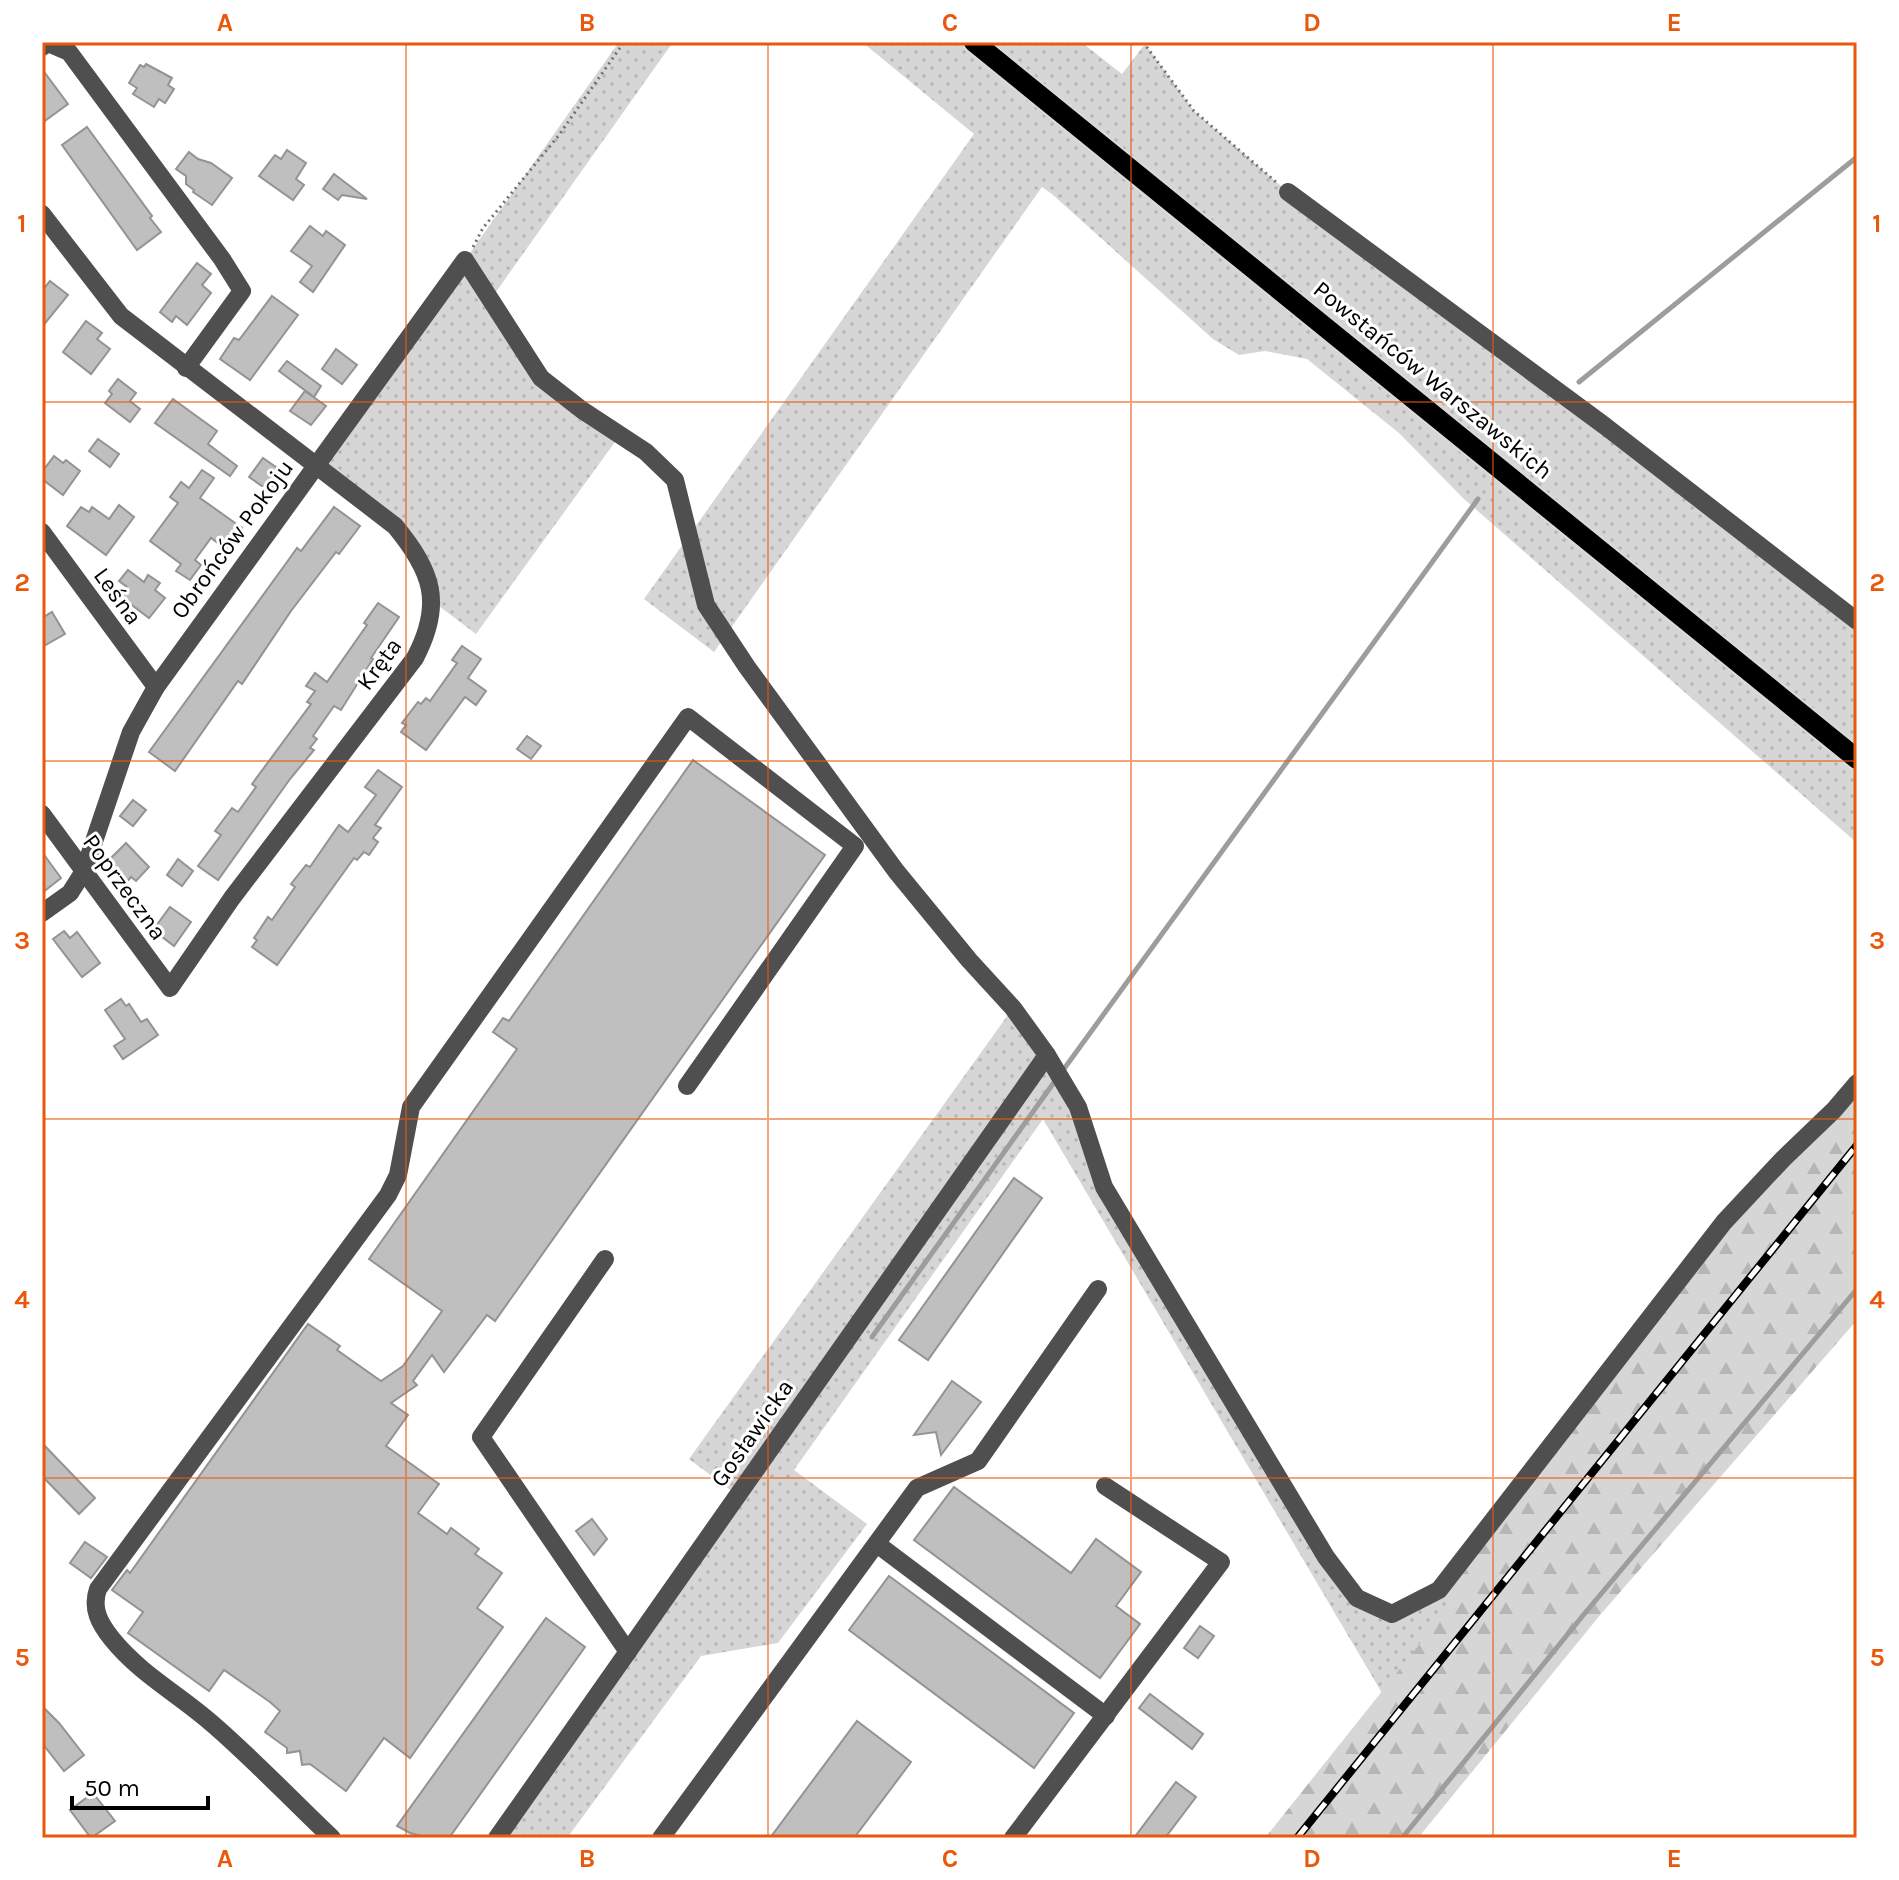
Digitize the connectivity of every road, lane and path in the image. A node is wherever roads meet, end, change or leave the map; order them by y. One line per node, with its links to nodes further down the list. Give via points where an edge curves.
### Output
1 (624, 42): 7 (path, via 559,135 483,228)
2 (974, 42): 13 (main road, Powstańców Warszawskich)
3 (1143, 42): 5 (path, via 1194,111)
4 (42, 47): 8 (street, via 48,43 69,52 242,291)
5 (1288, 192): 11 (street)
6 (42, 214): 8 (street, Kręta, via 121,316)
7 (465, 260): 9 (street, Obrońców Pokoju); 18 (street, via 541,378 646,452 675,480 706,605 896,871)
8 (186, 368): 9 (street, Kręta)
9 (315, 466): 12 (street, Obrońców Pokoju); 17 (street, Kręta, via 395,526 418,553 428,576 428,634)
10 (42, 532): 12 (street, Leśna)
11 (1857, 621)
12 (156, 687): 15 (street, Obrońców Pokoju, via 131,732)
13 (1857, 759)
14 (42, 814): 15 (street, Poprzeczna)
15 (84, 871): 16 (street, via 70,893); 17 (street, Poprzeczna)
16 (42, 913)
17 (170, 988)
18 (1047, 1055): 19 (street, via 1078,1107 1104,1187 1326,1557 1357,1598 1392,1614 1439,1590 1724,1222); 25 (street, Gosławicka)
19 (1857, 1083)
20 (687, 1086): 27 (street, via 855,846 688,717 411,1107 398,1175 388,1195 95,1598 95,1613 141,1669 214,1725)
21 (605, 1259): 25 (street, via 481,1437)
22 (1098, 1289): 24 (street, via 978,1461 917,1488)
23 (1105, 1486): 26 (street, via 1221,1562)
24 (877, 1544): 26 (street); 29 (street)
25 (628, 1652): 28 (street, Gosławicka)
26 (1106, 1716): 30 (street)
27 (332, 1838)
28 (498, 1838)
29 (661, 1838)
30 (1013, 1838)

